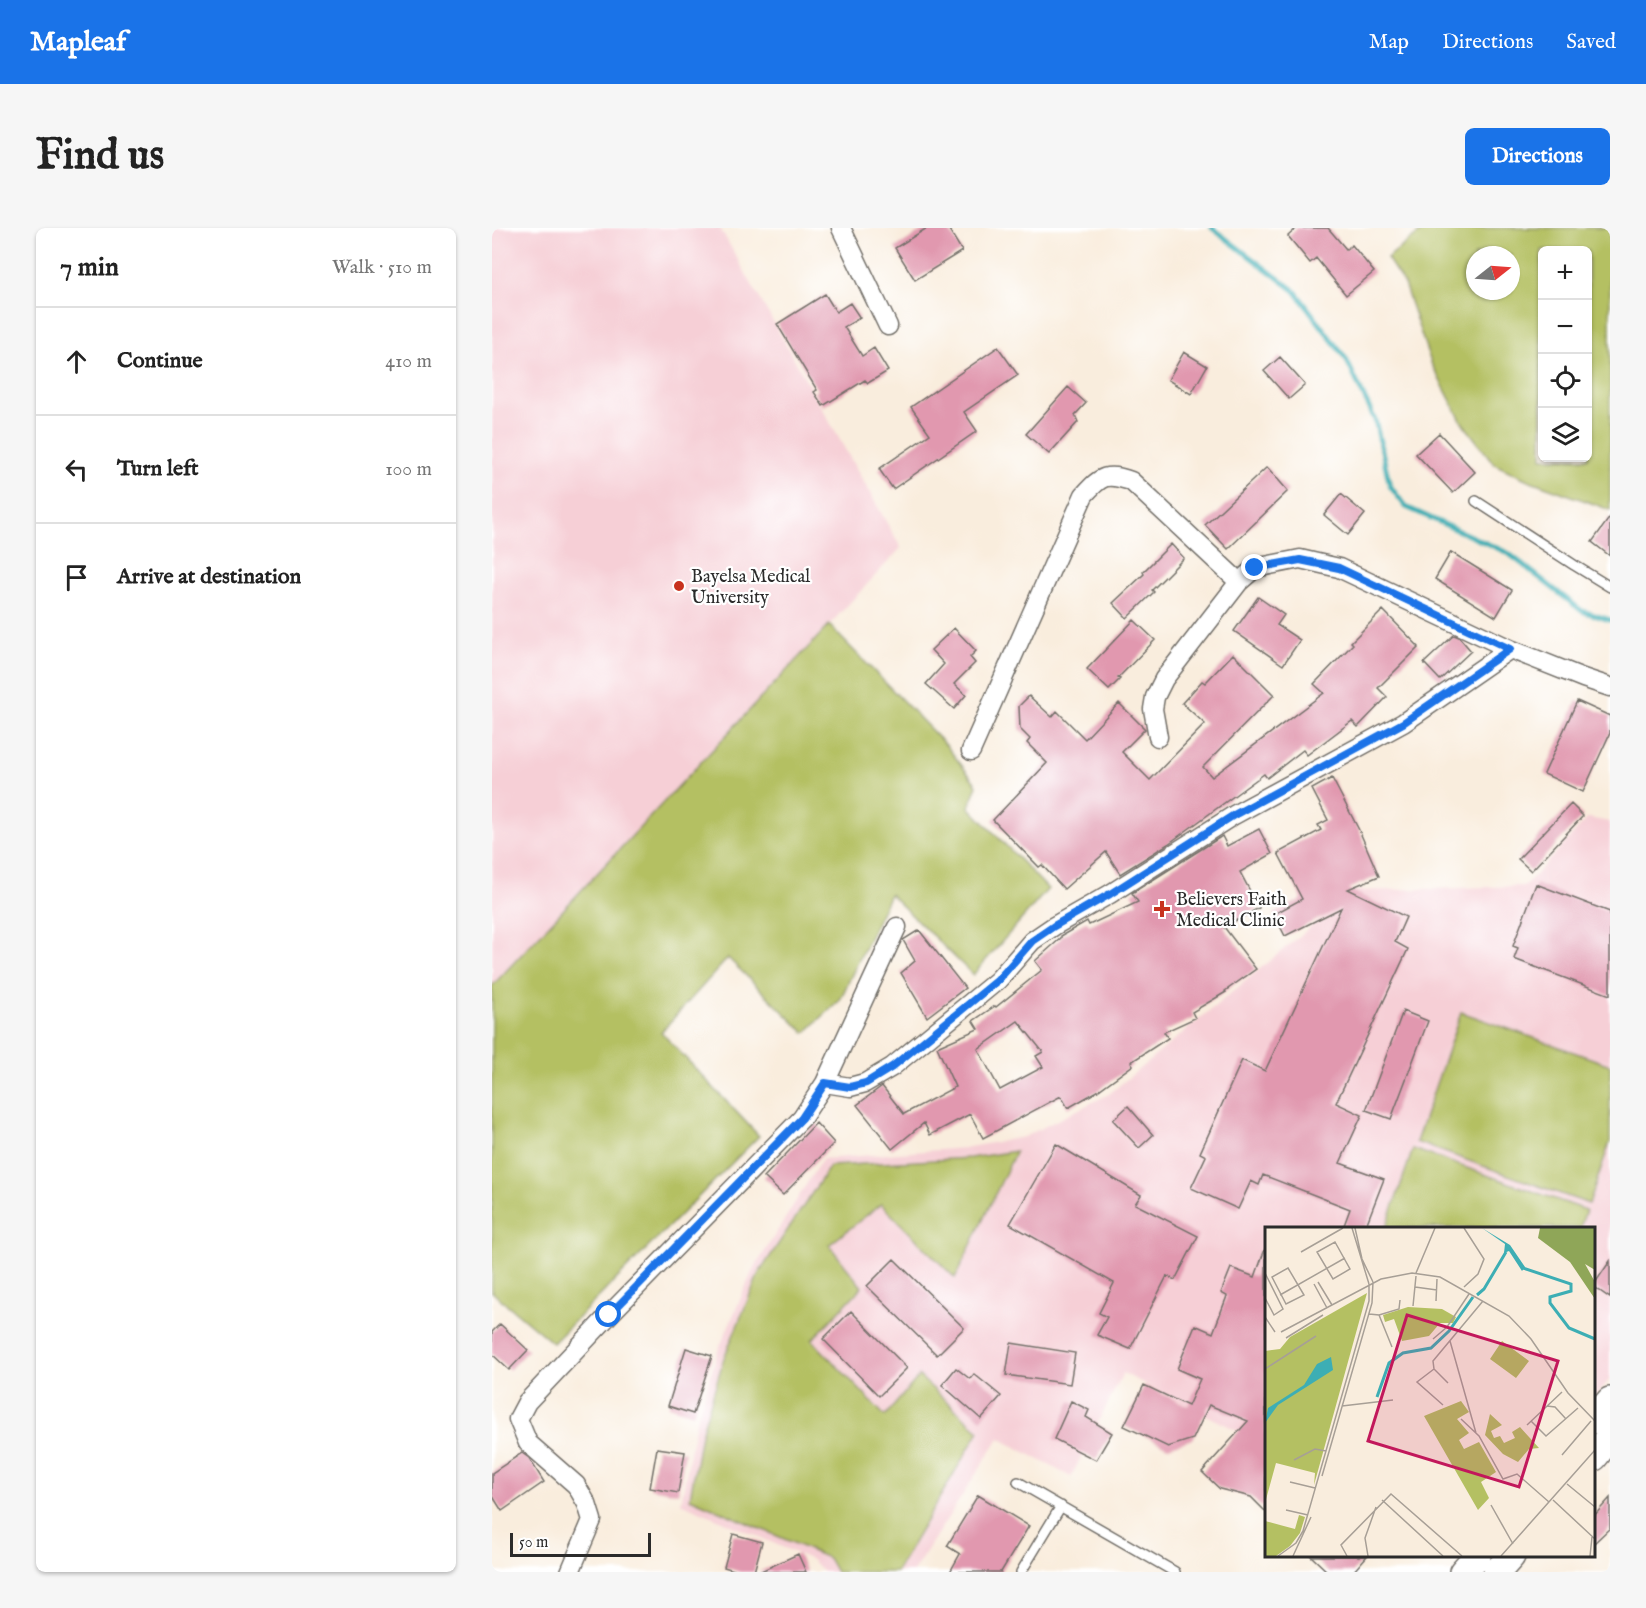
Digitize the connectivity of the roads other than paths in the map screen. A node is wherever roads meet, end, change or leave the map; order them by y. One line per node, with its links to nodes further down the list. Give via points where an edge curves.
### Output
1 (841, 228): 2 (street)
2 (888, 326)
3 (1476, 501): 5 (lane)
4 (1239, 582): 6 (street, via 1255,568 1282,562 1300,560 1339,568); 8 (street, via 1164,679 1155,698); 9 (street, via 1131,481 1112,475 1096,481 1084,495)
5 (1610, 586)
6 (1510, 649): 7 (street); 11 (street, via 1403,723 1234,815 1054,926 1032,941 998,980 892,1067 866,1083 850,1087)
7 (1610, 687)
8 (1158, 737)
9 (971, 751)
10 (897, 927): 11 (street)
11 (825, 1083): 20 (street, via 802,1118 609,1315 527,1402 518,1419 528,1443 576,1485 587,1504 592,1520)
12 (1610, 1401): 13 (main road)
13 (1595, 1418)
14 (1610, 1437): 15 (main road)
15 (1595, 1455)
16 (1018, 1482): 17 (lane)
17 (1061, 1506): 21 (lane); 22 (lane)
18 (1476, 1557): 23 (main road)
19 (1510, 1557): 24 (main road)
20 (570, 1572)
21 (1021, 1572)
22 (1175, 1572)
23 (1463, 1572)
24 (1497, 1572)

